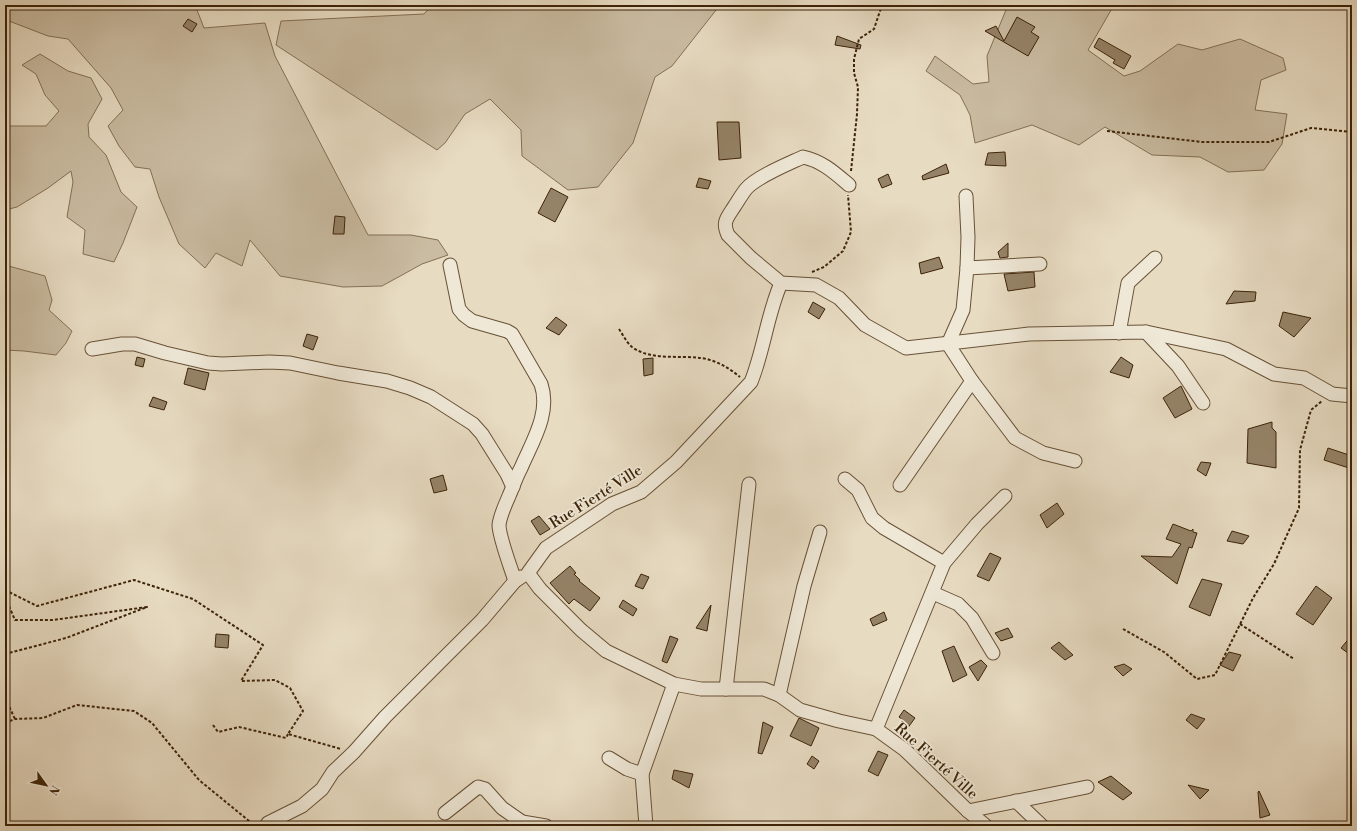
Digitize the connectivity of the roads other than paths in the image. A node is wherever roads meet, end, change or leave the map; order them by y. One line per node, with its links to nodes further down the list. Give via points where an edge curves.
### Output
1 (849, 185): 7 (street, via 820,163 803,157 755,180 726,218 728,235)
2 (966, 196): 6 (street)
3 (1155, 258): 9 (street, via 1128,283)
4 (1040, 264): 6 (street)
5 (450, 265): 19 (street, via 459,309 472,321 512,334 544,393 538,432)
6 (968, 268): 10 (street, via 962,310)
7 (781, 283): 10 (street, via 816,285 838,298 865,325 906,348); 23 (street, Rue Fierté Ville, via 773,301 751,382 676,462 641,492 612,504 546,548)
8 (1146, 332): 9 (street); 13 (street, via 1226,349 1274,374 1304,378 1332,394); 14 (street, via 1178,366)
9 (1119, 333): 10 (street, via 1029,334)
10 (948, 344): 12 (street)
11 (92, 349): 19 (street, via 135,344 208,363 290,363 387,381 410,388 431,397 473,424 507,474)
12 (972, 381): 15 (street, via 1015,438 1043,453); 18 (street)
13 (1352, 396)
14 (1203, 403)
15 (1075, 461)
16 (845, 479): 22 (street, via 858,490 872,518 884,528)
17 (749, 484): 28 (street)
18 (900, 485)
19 (512, 487): 24 (street, via 499,525)
20 (1005, 496): 22 (street)
21 (820, 532): 29 (street, via 804,586)
22 (944, 563): 25 (street)
23 (528, 573): 24 (street); 27 (street, Rue Fierté Ville, via 545,594 606,651)
24 (515, 581): 38 (street, via 477,625 333,772 322,789 302,806)
25 (933, 593): 26 (street, via 958,604 972,618); 30 (street)
26 (993, 653)
27 (674, 684): 28 (street, Rue Fierté Ville, via 701,689); 32 (street)
28 (726, 689): 29 (street, Rue Fierté Ville, via 764,689)
29 (779, 695): 30 (street, Rue Fierté Ville, via 800,710)
30 (876, 729): 35 (street, Rue Fierté Ville, via 905,750)
31 (609, 758): 32 (street, via 627,769)
32 (642, 774): 40 (street)
33 (1088, 788): 34 (street)
34 (1016, 801): 35 (street); 42 (street)
35 (968, 811): 41 (street, Rue Fierté Ville)
36 (445, 813): 37 (street, via 478,787 485,789)
37 (520, 824): 39 (street)
38 (266, 826)
39 (546, 826)
40 (646, 826)
41 (986, 826)
42 (1042, 826)

